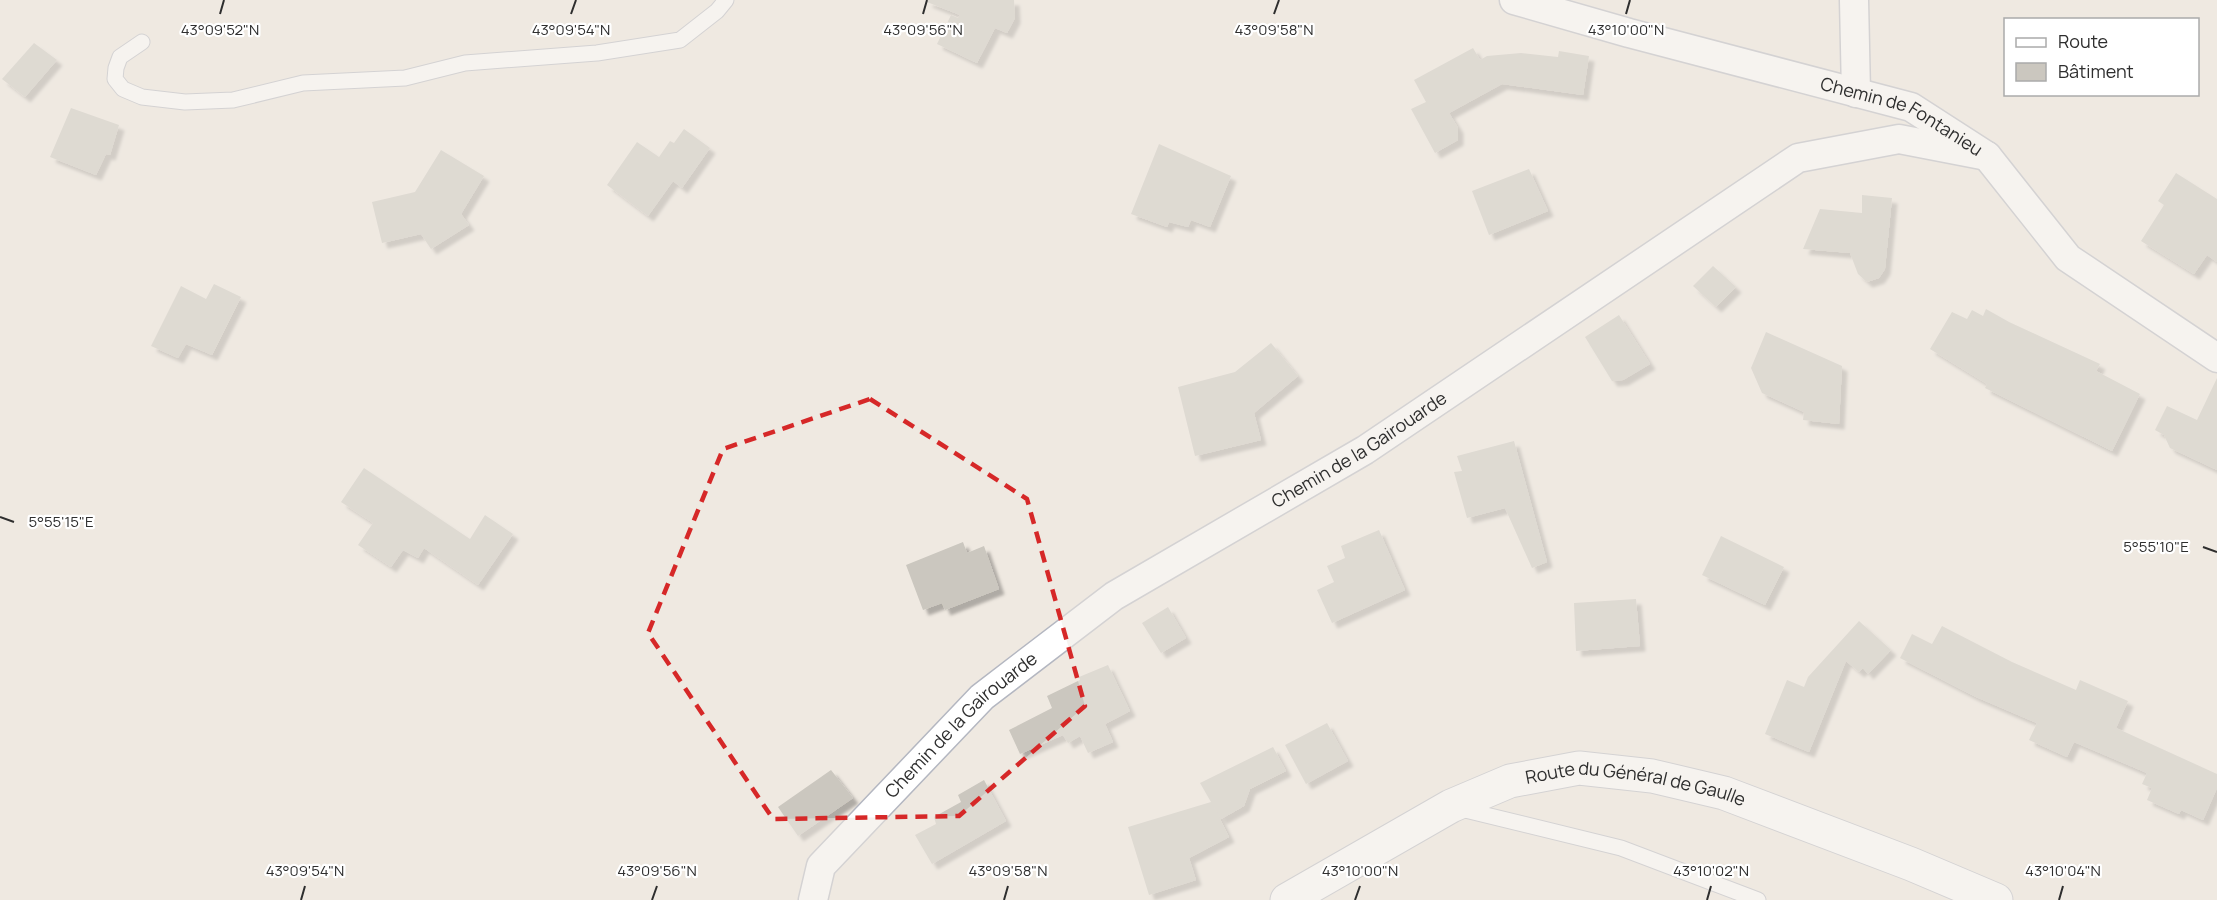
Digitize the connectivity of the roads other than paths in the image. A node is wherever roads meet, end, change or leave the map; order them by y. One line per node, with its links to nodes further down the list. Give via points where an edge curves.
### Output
1 (726, 0): 4 (lane, via 680,40 597,53 465,63 405,78 303,83 232,100 185,102 142,97 123,89 115,79 120,57)
2 (1514, 0): 5 (street, Chemin de Fontanieu)
3 (1854, 0): 5 (street)
4 (142, 42)
5 (1856, 93): 6 (street, Chemin de Fontanieu, via 1911,106)
6 (1987, 156): 7 (street, Chemin de Fontanieu, via 2068,258); 9 (street, Chemin de la Gairouarde, via 1899,139 1797,158 1365,450 1114,596 982,697 821,866)
7 (2217, 358)
8 (1451, 806): 10 (street, Route du Général de Gaulle); 11 (lane, via 1621,848); 12 (street, Route du Général de Gaulle, via 1510,781 1580,768 1652,776 1724,794)
9 (813, 900)
10 (1287, 900)
11 (1758, 900)
12 (1996, 900)

